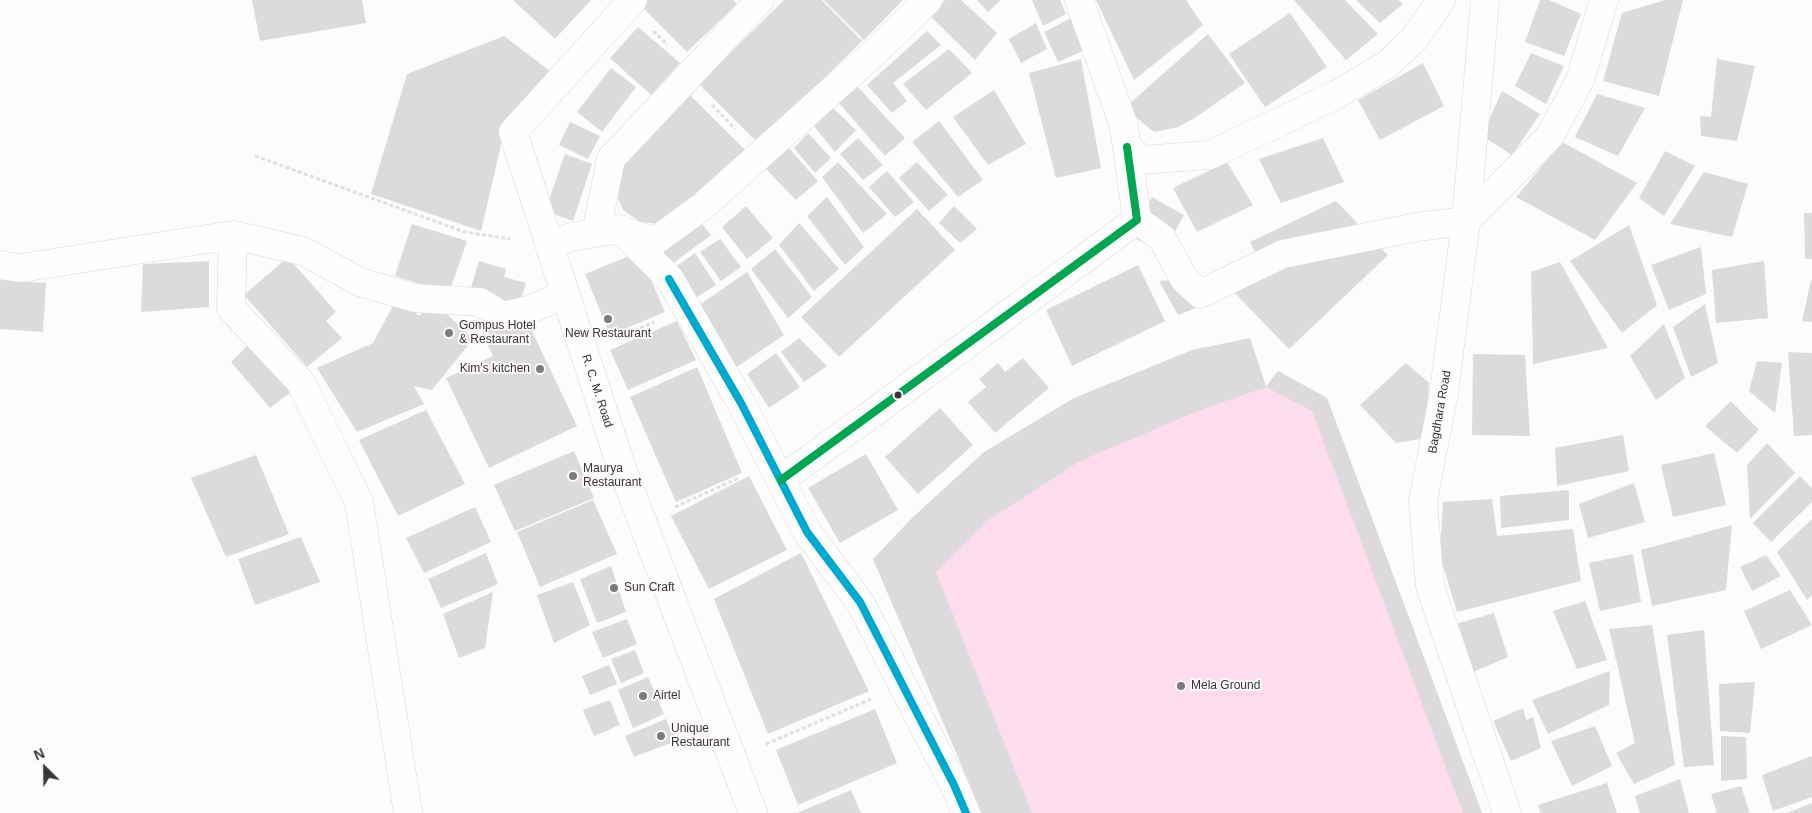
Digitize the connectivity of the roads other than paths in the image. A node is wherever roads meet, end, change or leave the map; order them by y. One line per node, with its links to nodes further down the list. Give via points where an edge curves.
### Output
1 (760, 0): 11 (street, via 611,158)
2 (928, 0): 11 (street, via 875,52 703,206 655,242)
3 (1078, 0): 8 (street, via 1122,123)
4 (1441, 0): 8 (street, via 1415,38 1388,64 1336,95 1235,144 1210,155 1142,160)
5 (1485, 0): 10 (street, Bagdhara Road)
6 (1604, 0): 10 (street, via 1580,80 1550,136)
7 (630, 3): 13 (street, R. C. M. Road, via 513,132)
8 (1127, 147): 9 (street)
9 (1137, 220): 10 (street, via 1162,238 1184,279 1200,294 1283,254); 16 (street)
10 (1466, 220): 20 (street, Bagdhara Road, via 1444,392 1423,501 1430,586)
11 (608, 231): 13 (street, via 571,237); 16 (street, via 670,279)
12 (233, 235): 14 (street, via 21,268); 15 (street, via 303,251 360,282 415,298 480,302 503,316 531,309); 17 (street, via 232,308 301,382 359,502)
13 (550, 246): 15 (street, R. C. M. Road)
14 (0, 265)
15 (565, 294): 18 (street, R. C. M. Road, via 620,463)
16 (776, 471): 19 (street, via 807,532 860,602)
17 (408, 813)
18 (753, 813)
19 (966, 813)
20 (1507, 813)

